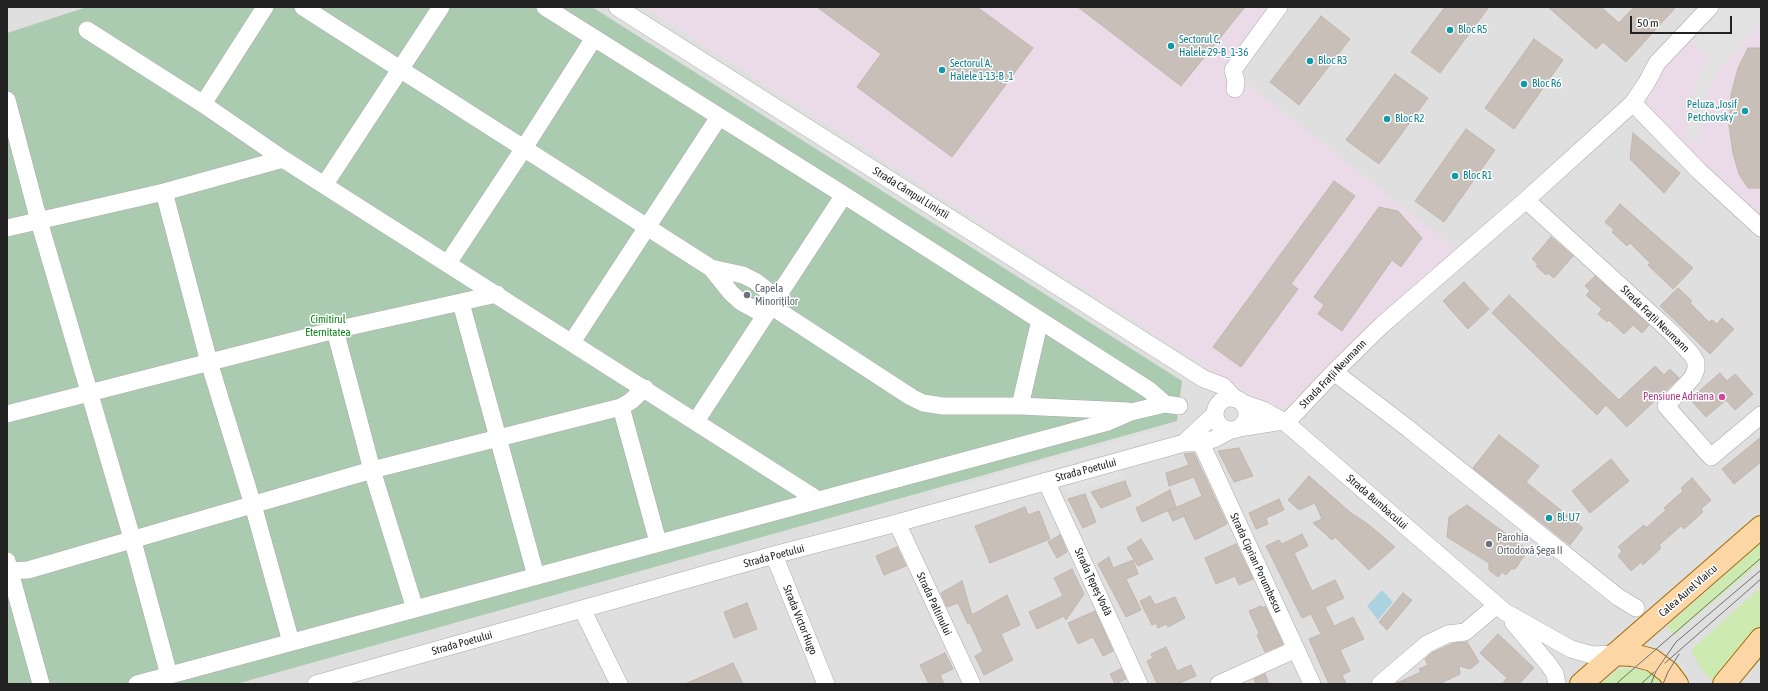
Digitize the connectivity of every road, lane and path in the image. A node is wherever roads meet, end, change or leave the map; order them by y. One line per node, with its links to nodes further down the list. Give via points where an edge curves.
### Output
1 (265, 7): 14 (street)
2 (303, 7): 10 (street)
3 (441, 7): 10 (street)
4 (545, 7): 9 (street)
5 (617, 7): 36 (street, Strada Câmpul Liniștii)
6 (1278, 7): 11 (street, via 1232,70)
7 (1710, 7): 13 (street, Strada Frații Neumann, via 1657,63)
8 (87, 30): 14 (street)
9 (594, 38): 15 (street); 16 (street)
10 (401, 70): 16 (street); 18 (street)
11 (1236, 89)
12 (7, 100): 22 (street)
13 (1633, 103): 21 (street, Strada Frații Neumann); 25 (street)
14 (203, 104): 17 (street)
15 (719, 117): 20 (street); 23 (street)
16 (524, 148): 23 (street); 26 (street)
17 (283, 159): 18 (street); 19 (street)
18 (325, 184): 26 (street)
19 (164, 192): 22 (street); 34 (street)
20 (844, 195): 30 (street); 31 (street)
21 (1526, 200): 35 (street, Strada Frații Neumann, via 1382,325); 45 (street, Strada Frații Neumann, via 1671,332 1692,355 1696,362 1693,377 1666,406 1711,457)
22 (39, 221): 24 (street); 38 (street)
23 (649, 227): 27 (street); 33 (street)
24 (7, 228)
25 (1761, 228)
26 (448, 263): 28 (street)
27 (711, 268): 30 (street, via 741,302); 30 (street, via 755,280)
28 (497, 294): 29 (street); 33 (street)
29 (461, 302): 32 (street); 49 (street)
30 (771, 306): 41 (street, via 923,403 943,406); 46 (street)
31 (1040, 320): 41 (street); 43 (street, via 1172,405)
32 (335, 330): 34 (street); 51 (street)
33 (572, 342): 37 (street)
34 (209, 362): 38 (street); 54 (street)
35 (1334, 372): 47 (street, Strada Frații Neumann); 62 (street)
36 (1204, 379): 39 (street, Strada Câmpul Liniștii, via 1223,386); 42 (street, Strada Câmpul Liniștii, via 1212,392)
37 (645, 388): 40 (street); 46 (street)
38 (89, 392): 44 (street); 57 (street)
39 (1239, 401): 42 (street, via 1227,398); 47 (street, Strada Bumbacului); 48 (street, via 1246,410 1246,418)
40 (621, 406): 49 (street); 58 (street)
41 (1020, 406): 43 (street)
42 (1216, 410): 48 (street, via 1220,425); 50 (street)
43 (1131, 412): 53 (street, via 1108,422)
44 (7, 414)
45 (1761, 415)
46 (696, 420): 53 (street)
47 (1285, 422): 48 (street); 65 (street, Strada Bumbacului)
48 (1235, 429): 50 (street, Strada Poetului, via 1218,438)
49 (499, 436): 51 (street); 61 (street)
50 (1193, 443): 52 (street, Strada Poetului); 68 (street, Strada Ciprian Porumbescu)
51 (372, 470): 54 (street); 63 (street)
52 (1046, 481): 55 (street, Strada Poetului); 78 (street, Strada Țepeș Vodă)
53 (818, 500): 58 (street)
54 (253, 505): 57 (street); 67 (street)
55 (897, 524): 59 (street, Strada Poetului); 77 (street, Strada Paltinului)
56 (1761, 527): 69 (main road, Calea Aurel Vlaicu)
57 (132, 538): 60 (street, via 28,570); 70 (street)
58 (658, 542): 61 (street)
59 (774, 555): 64 (street, Strada Poetului); 76 (street, Strada Victor Hugo)
60 (8, 568): 72 (street)
61 (536, 576): 63 (street)
62 (1636, 608)
63 (415, 609): 67 (street)
64 (582, 609): 71 (street, Strada Poetului); 75 (street)
65 (1501, 609): 69 (street, Strada Bumbacului, via 1571,649 1592,655); 81 (street, via 1464,632 1448,634 1427,644); 82 (street, Strada Bumbacului, via 1549,665 1555,674)
66 (1761, 639): 85 (main road)
67 (291, 642): 70 (street)
68 (1296, 649): 79 (street); 80 (street, Strada Ciprian Porumbescu)
69 (1615, 654): 83 (main road, Calea Aurel Vlaicu); 84 (main road, via 1652,660 1668,672)
70 (169, 675): 73 (street)
71 (359, 678): 74 (street, Strada Poetului)
72 (42, 684)
73 (137, 684)
74 (316, 684)
75 (619, 684)
76 (826, 684)
77 (972, 684)
78 (1140, 684)
79 (1219, 684)
80 (1312, 684)
81 (1380, 684)
82 (1557, 684)
83 (1581, 684)
84 (1677, 684)
85 (1724, 684)

